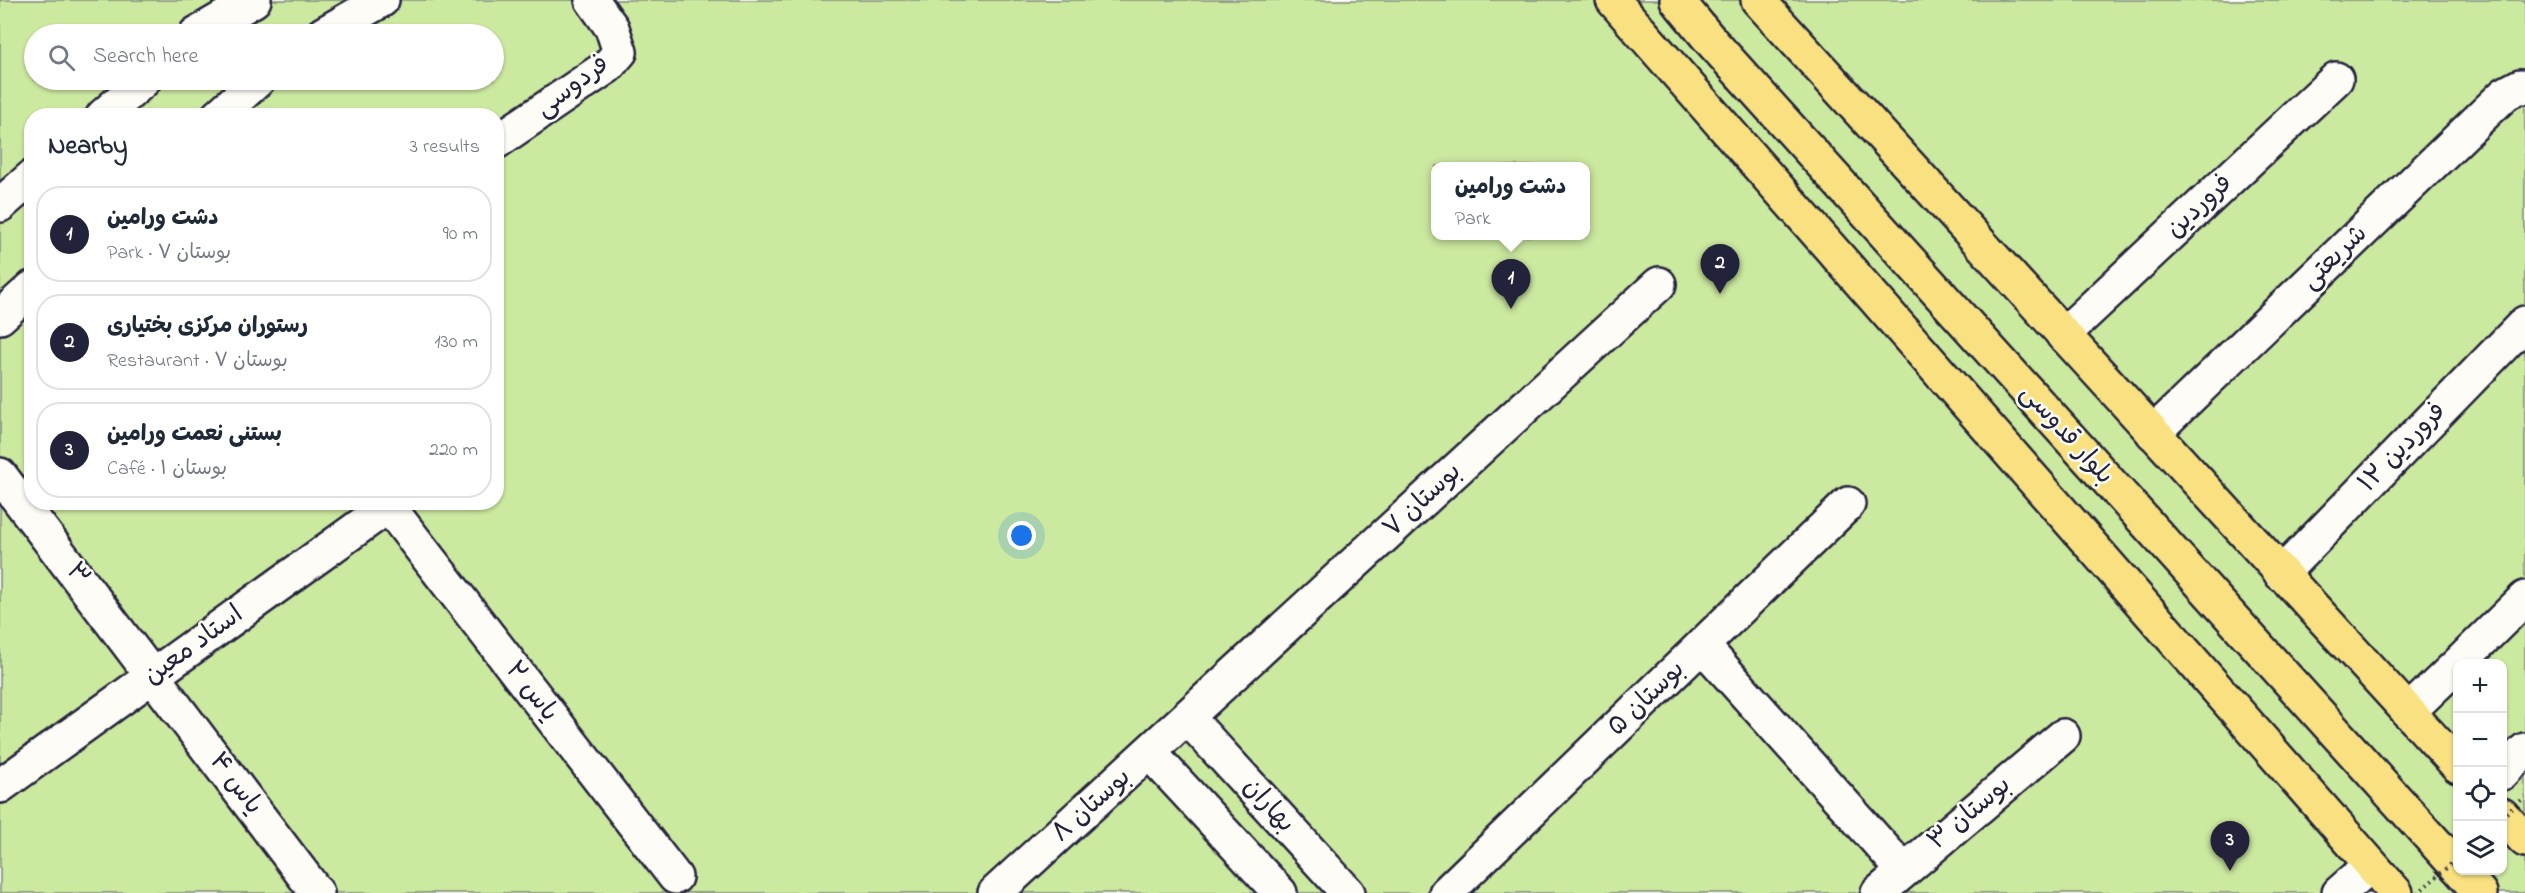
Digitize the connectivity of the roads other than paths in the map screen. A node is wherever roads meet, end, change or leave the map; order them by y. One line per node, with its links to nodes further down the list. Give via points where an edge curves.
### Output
1 (254, 0): 7 (street)
2 (382, 0): 8 (street)
3 (592, 0): 15 (street, فردوسی, via 612,28 620,52 608,66)
4 (1613, 0): 47 (main road)
5 (1677, 0): 46 (main road, بلوار قدوسی)
6 (1758, 0): 22 (main road)
7 (213, 24)
8 (340, 24)
9 (2336, 79): 22 (street, فروردین)
10 (2522, 87): 23 (street, شریعتی, via 2505,94)
11 (133, 90): 13 (street)
12 (247, 90): 14 (street)
13 (112, 108)
14 (227, 108)
15 (504, 137)
16 (24, 184): 17 (street)
17 (0, 205)
18 (1659, 284): 37 (street, بوستان ۷)
19 (24, 295): 20 (street)
20 (0, 317)
21 (2525, 323): 30 (street, ۱۲ فروردین)
22 (2063, 335): 23 (main road)
23 (2153, 433): 30 (main road)
24 (0, 475): 26 (street, ۳)
25 (1848, 504): 32 (street, بوستان ۵)
26 (24, 506)
27 (27, 510): 35 (street, ۳)
28 (378, 510): 35 (street, استاد معین)
29 (391, 510): 50 (street, یاس ۲)
30 (2281, 574): 36 (main road)
31 (2525, 598): 33 (street)
32 (1702, 645): 48 (street); 55 (street, بوستان ۵)
33 (2463, 659)
34 (2453, 669): 36 (street)
35 (154, 675): 43 (street, استاد معین); 51 (street, یاس ۴)
36 (2408, 712): 41 (main road)
37 (1188, 718): 40 (street, بوستان ۸); 54 (street, بهاران)
38 (2063, 736): 48 (street, بوستان ۳)
39 (2525, 750): 42 (street)
40 (1150, 753): 52 (street, بوستان ۸); 53 (street, بهاران)
41 (2453, 762)
42 (2507, 768)
43 (0, 786)
44 (2507, 821): 45 (main road)
45 (2525, 840)
46 (2453, 862)
47 (2371, 865): 57 (street); 58 (main road)
48 (1903, 870): 56 (street, بوستان ۳)
49 (2464, 875): 59 (main road, بلوار قدوسی)
50 (675, 877)
51 (317, 893)
52 (995, 893)
53 (1280, 893)
54 (1348, 893)
55 (1446, 893)
56 (1878, 893)
57 (2340, 893)
58 (2396, 893)
59 (2480, 893)

